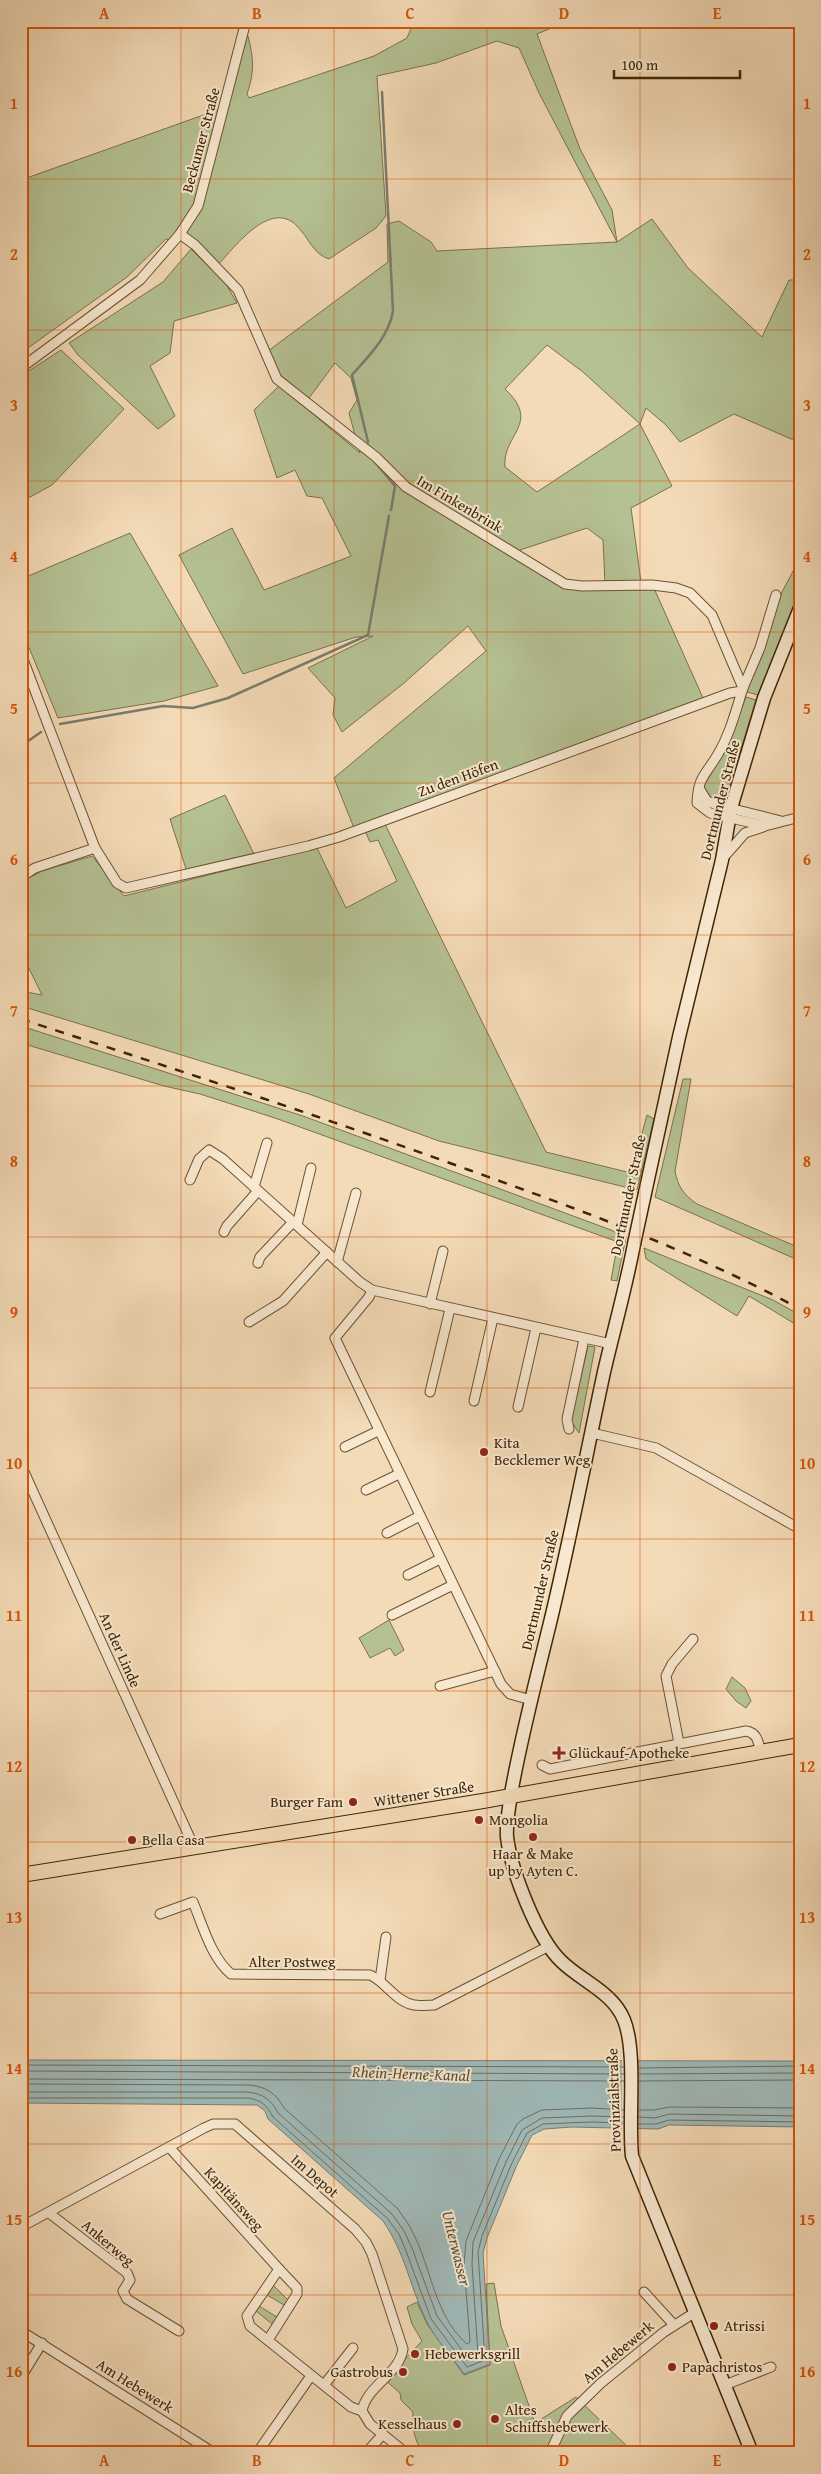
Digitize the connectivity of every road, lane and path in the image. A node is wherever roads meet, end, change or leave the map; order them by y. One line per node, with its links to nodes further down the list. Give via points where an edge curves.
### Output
1 (246, 21): 2 (street, Beckumer Straße, via 198,206)
2 (180, 234): 3 (street, Beckumer Straße, via 140,280); 7 (street, Im Finkenbrink, via 195,245 238,290 277,379 376,456 406,487 565,584 652,585 690,593 712,615)
3 (21, 368)
4 (776, 595): 7 (street)
5 (800, 608): 8 (main road, Dortmunder Straße, via 764,698)
6 (21, 654): 12 (street, Zu den Höfen)
7 (743, 690): 8 (street, via 718,754 701,776 698,786 697,802 710,813); 12 (street, Zu den Höfen, via 308,846 126,888 117,883)
8 (731, 813): 10 (street); 11 (street); 13 (main road, Dortmunder Straße)
9 (800, 817): 10 (street)
10 (781, 821): 11 (street)
11 (765, 826): 13 (street, via 745,833)
12 (95, 848): 14 (street, via 34,868)
13 (722, 860): 33 (main road, Dortmunder Straße, bridge)
14 (21, 877)
15 (267, 1143): 18 (street)
16 (311, 1168): 20 (street)
17 (190, 1180): 18 (street, via 199,1159 209,1150)
18 (256, 1189): 20 (street); 21 (street)
19 (356, 1193): 24 (street)
20 (295, 1224): 23 (street); 25 (street, via 260,1257)
21 (224, 1232)
22 (443, 1251): 27 (street)
23 (327, 1252): 24 (street); 30 (street, via 282,1301)
24 (338, 1262): 26 (street)
25 (258, 1264)
26 (372, 1290): 27 (street); 38 (street, via 335,1338)
27 (430, 1304): 28 (street)
28 (450, 1309): 29 (street); 34 (street)
29 (492, 1318): 31 (street); 35 (street)
30 (249, 1322)
31 (536, 1328): 32 (street); 36 (street)
32 (584, 1339): 33 (street); 37 (street, via 567,1418)
33 (611, 1344): 39 (main road, Dortmunder Straße)
34 (430, 1392)
35 (474, 1401)
36 (518, 1407)
37 (568, 1430)
38 (378, 1431): 40 (street); 42 (street)
39 (592, 1433): 45 (street, via 656,1448); 54 (main road, Dortmunder Straße)
40 (345, 1447)
41 (21, 1465): 60 (street, An der Linde)
42 (399, 1474): 43 (street); 44 (street)
43 (366, 1490)
44 (420, 1516): 46 (street); 47 (street)
45 (800, 1529)
46 (387, 1533)
47 (440, 1559): 48 (street); 49 (street)
48 (408, 1575)
49 (453, 1585): 50 (street); 52 (street)
50 (392, 1614)
51 (693, 1640): 55 (street, via 666,1676)
52 (495, 1671): 53 (street); 54 (street, via 510,1694)
53 (440, 1686)
54 (531, 1700): 59 (main road, Dortmunder Straße)
55 (679, 1743): 57 (street, via 746,1731 757,1737); 58 (street, via 550,1769)
56 (800, 1745): 57 (main road, Wittener Straße)
57 (761, 1753): 59 (main road, Wittener Straße)
58 (542, 1765)
59 (511, 1795): 60 (main road, Wittener Straße); 64 (main road, Provinzialstraße, via 506,1816 508,1839 522,1889)
60 (194, 1847): 61 (main road, Wittener Straße)
61 (21, 1875)
62 (160, 1914): 65 (street, Alter Postweg, via 193,1902 217,1957 232,1974 370,1975)
63 (386, 1937): 65 (street)
64 (549, 1946): 65 (street, via 434,2005 413,2005 402,2000); 71 (main road, Provinzialstraße, via 561,1961 608,1998 625,2025 630,2055 630,2133 637,2172)
65 (380, 1980)
66 (169, 2147): 67 (street, Im Depot); 69 (street, Kapitänsweg); 83 (street, Im Depot, via 213,2124 235,2124 364,2239 374,2258 403,2349 401,2359 368,2395)
67 (49, 2213): 68 (street, Im Depot); 74 (street, Ankerweg, via 127,2273 130,2280 123,2291 127,2298)
68 (21, 2227)
69 (279, 2269): 75 (street, Kapitänsweg, via 296,2288 297,2294); 75 (street, via 247,2316 250,2326)
70 (644, 2292): 72 (street, Am Hebewerk)
71 (694, 2313): 72 (street, Am Hebewerk); 82 (main road, Provinzialstraße)
72 (674, 2325): 89 (street, Am Hebewerk, via 601,2383 567,2416)
73 (21, 2331): 76 (street, Am Hebewerk)
74 (179, 2331)
75 (268, 2340): 81 (street)
76 (42, 2344): 79 (street); 85 (street, Am Hebewerk)
77 (353, 2348): 81 (street)
78 (771, 2367): 82 (street)
79 (21, 2377)
80 (308, 2380): 86 (street)
81 (324, 2385): 83 (street, via 351,2407)
82 (725, 2385): 90 (main road, Provinzialstraße)
83 (362, 2410): 84 (street, via 365,2419)
84 (382, 2434): 87 (street); 88 (street)
85 (214, 2453)
86 (257, 2453)
87 (366, 2453)
88 (406, 2453)
89 (550, 2453)
90 (752, 2453)

